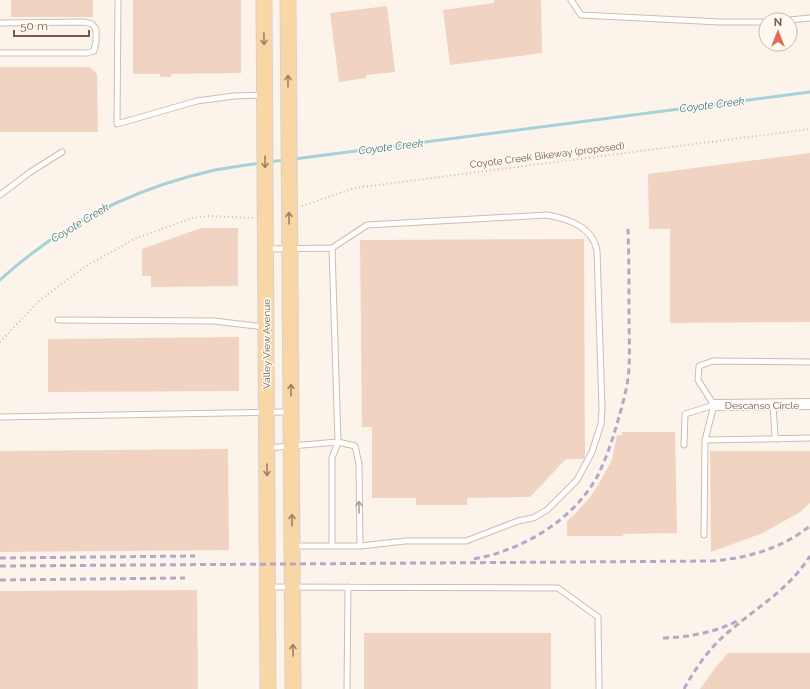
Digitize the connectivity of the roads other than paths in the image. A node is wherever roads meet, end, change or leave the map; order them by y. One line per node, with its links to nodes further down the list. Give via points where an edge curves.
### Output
1 (118, 0): 10 (lane, via 117,124 197,101)
2 (264, 0): 10 (main road, Valley View Avenue, one-way to 10)
3 (288, 0): 14 (main road, one-way to 3)
4 (571, 0): 8 (lane, via 581,15)
5 (810, 18): 6 (lane)
6 (798, 19)
7 (0, 22): 9 (lane, via 85,22 92,24 96,29 96,41 94,51 87,53)
8 (758, 22)
9 (0, 53)
10 (264, 95): 15 (main road, Valley View Avenue, one-way to 15)
11 (62, 152): 12 (lane)
12 (0, 195)
13 (332, 248): 14 (lane); 28 (lane); 35 (lane, via 367,225 547,215 565,218 584,229 593,238 597,251 602,413 592,452 577,480 547,510 533,518 518,521 466,541 405,541)
14 (289, 249): 15 (lane); 23 (main road, one-way to 14)
15 (265, 250): 17 (main road, Valley View Avenue)
16 (58, 320): 17 (lane, via 214,321)
17 (265, 327): 22 (main road, Valley View Avenue)
18 (810, 362): 20 (lane, via 713,361 699,366 698,380)
19 (810, 404): 21 (street, Descanso Circle)
20 (714, 405): 21 (street, Descanso Circle); 27 (lane); 29 (lane, via 685,414)
21 (773, 405): 26 (lane, via 775,436)
22 (266, 412): 23 (lane); 24 (lane); 31 (main road, Valley View Avenue)
23 (291, 412): 30 (main road)
24 (0, 417)
25 (810, 438): 26 (lane)
26 (778, 439): 27 (lane)
27 (706, 440): 32 (lane)
28 (338, 442): 30 (lane); 33 (lane, via 332,458); 35 (lane, one-way to 28, via 359,464 355,446)
29 (684, 445)
30 (291, 447): 31 (lane); 34 (main road, one-way to 30)
31 (266, 448): 37 (main road, Valley View Avenue, one-way to 37)
32 (704, 535)
33 (332, 545): 34 (lane); 35 (lane)
34 (292, 546): 36 (main road)
35 (360, 546)
36 (292, 586): 37 (lane); 38 (lane); 40 (main road, one-way to 36)
37 (268, 587): 39 (main road, Valley View Avenue)
38 (348, 587): 41 (lane); 42 (lane, via 558,588 598,617)
39 (268, 689)
40 (293, 689)
41 (347, 689)
42 (599, 689)

